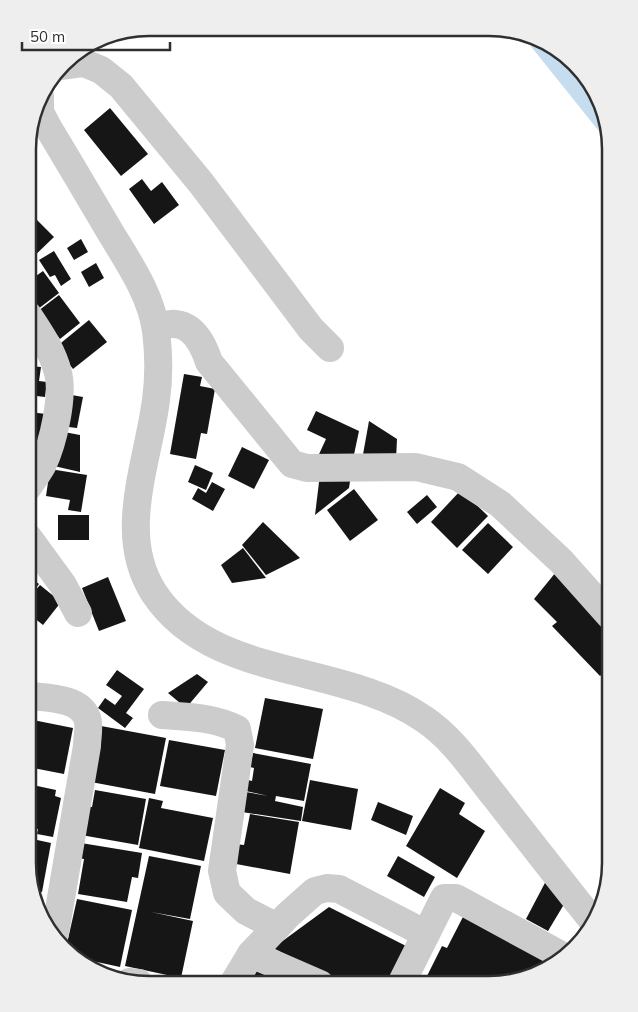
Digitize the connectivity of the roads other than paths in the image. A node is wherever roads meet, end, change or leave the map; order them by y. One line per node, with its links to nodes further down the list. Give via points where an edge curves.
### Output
1 (75, 64): 5 (street, via 84,63 101,70 121,86)
2 (41, 115): 4 (street, via 143,288)
3 (36, 328): 6 (street, via 49,348 58,374 60,393 43,464)
4 (156, 329): 8 (street, via 171,323 181,324 195,336 204,345 209,362 292,464 307,468 416,467 458,477 500,504 547,548); 12 (street, via 156,401 134,534 140,563 152,591 170,615 192,634 218,648 377,694 424,719 456,748)
5 (330, 348)
6 (36, 475)
7 (36, 547): 9 (street)
8 (602, 607)
9 (78, 613)
10 (36, 697): 13 (street, via 79,706 87,718 87,746)
11 (162, 715): 14 (street, via 205,718 237,729 240,745 222,870 227,893 246,912)
12 (589, 916)
13 (56, 926)
14 (277, 927): 15 (street, via 315,891 327,888 339,889); 17 (street)
15 (426, 934): 16 (street, via 444,898 456,898); 20 (street)
16 (557, 953)
17 (251, 954): 18 (street); 19 (street)
18 (238, 976)
19 (302, 976)
20 (407, 976)

